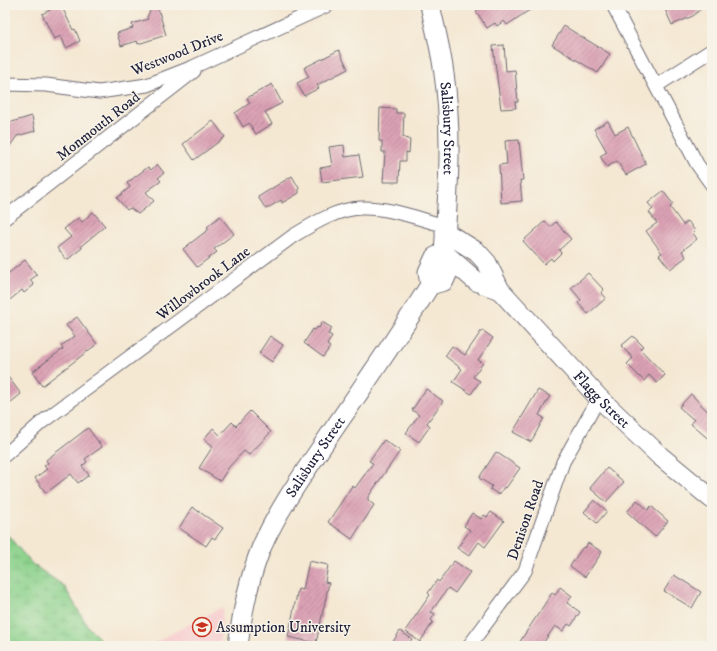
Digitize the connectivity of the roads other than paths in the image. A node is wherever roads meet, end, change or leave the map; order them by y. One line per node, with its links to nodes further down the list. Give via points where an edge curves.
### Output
1 (328, 5): 5 (street, Westwood Drive)
2 (430, 5): 10 (main road, Salisbury Street, via 443,68 447,106)
3 (613, 5): 7 (street)
4 (712, 50): 7 (street)
5 (210, 59): 6 (street, Westwood Drive, via 162,80 115,91 81,91 46,85); 9 (street, Monmouth Road)
6 (5, 84)
7 (656, 86): 8 (street, via 697,164)
8 (712, 185)
9 (5, 218)
10 (446, 229): 11 (main road, Salisbury Street); 12 (main road, Flagg Street, via 477,252 487,263); 14 (street, Willowbrook Lane, via 389,211 370,208 345,211 318,222 293,236 42,422)
11 (444, 253): 12 (main road, Flagg Street, via 476,281); 16 (main road, Salisbury Street, via 451,265 444,281 430,285 304,473 275,522 262,547 253,574 245,602)
12 (500, 290): 13 (main road, Flagg Street)
13 (599, 398): 15 (main road, Flagg Street, via 660,456); 17 (street, Denison Road, via 563,462 525,571)
14 (5, 455)
15 (712, 499)
16 (238, 646)
17 (469, 646)

